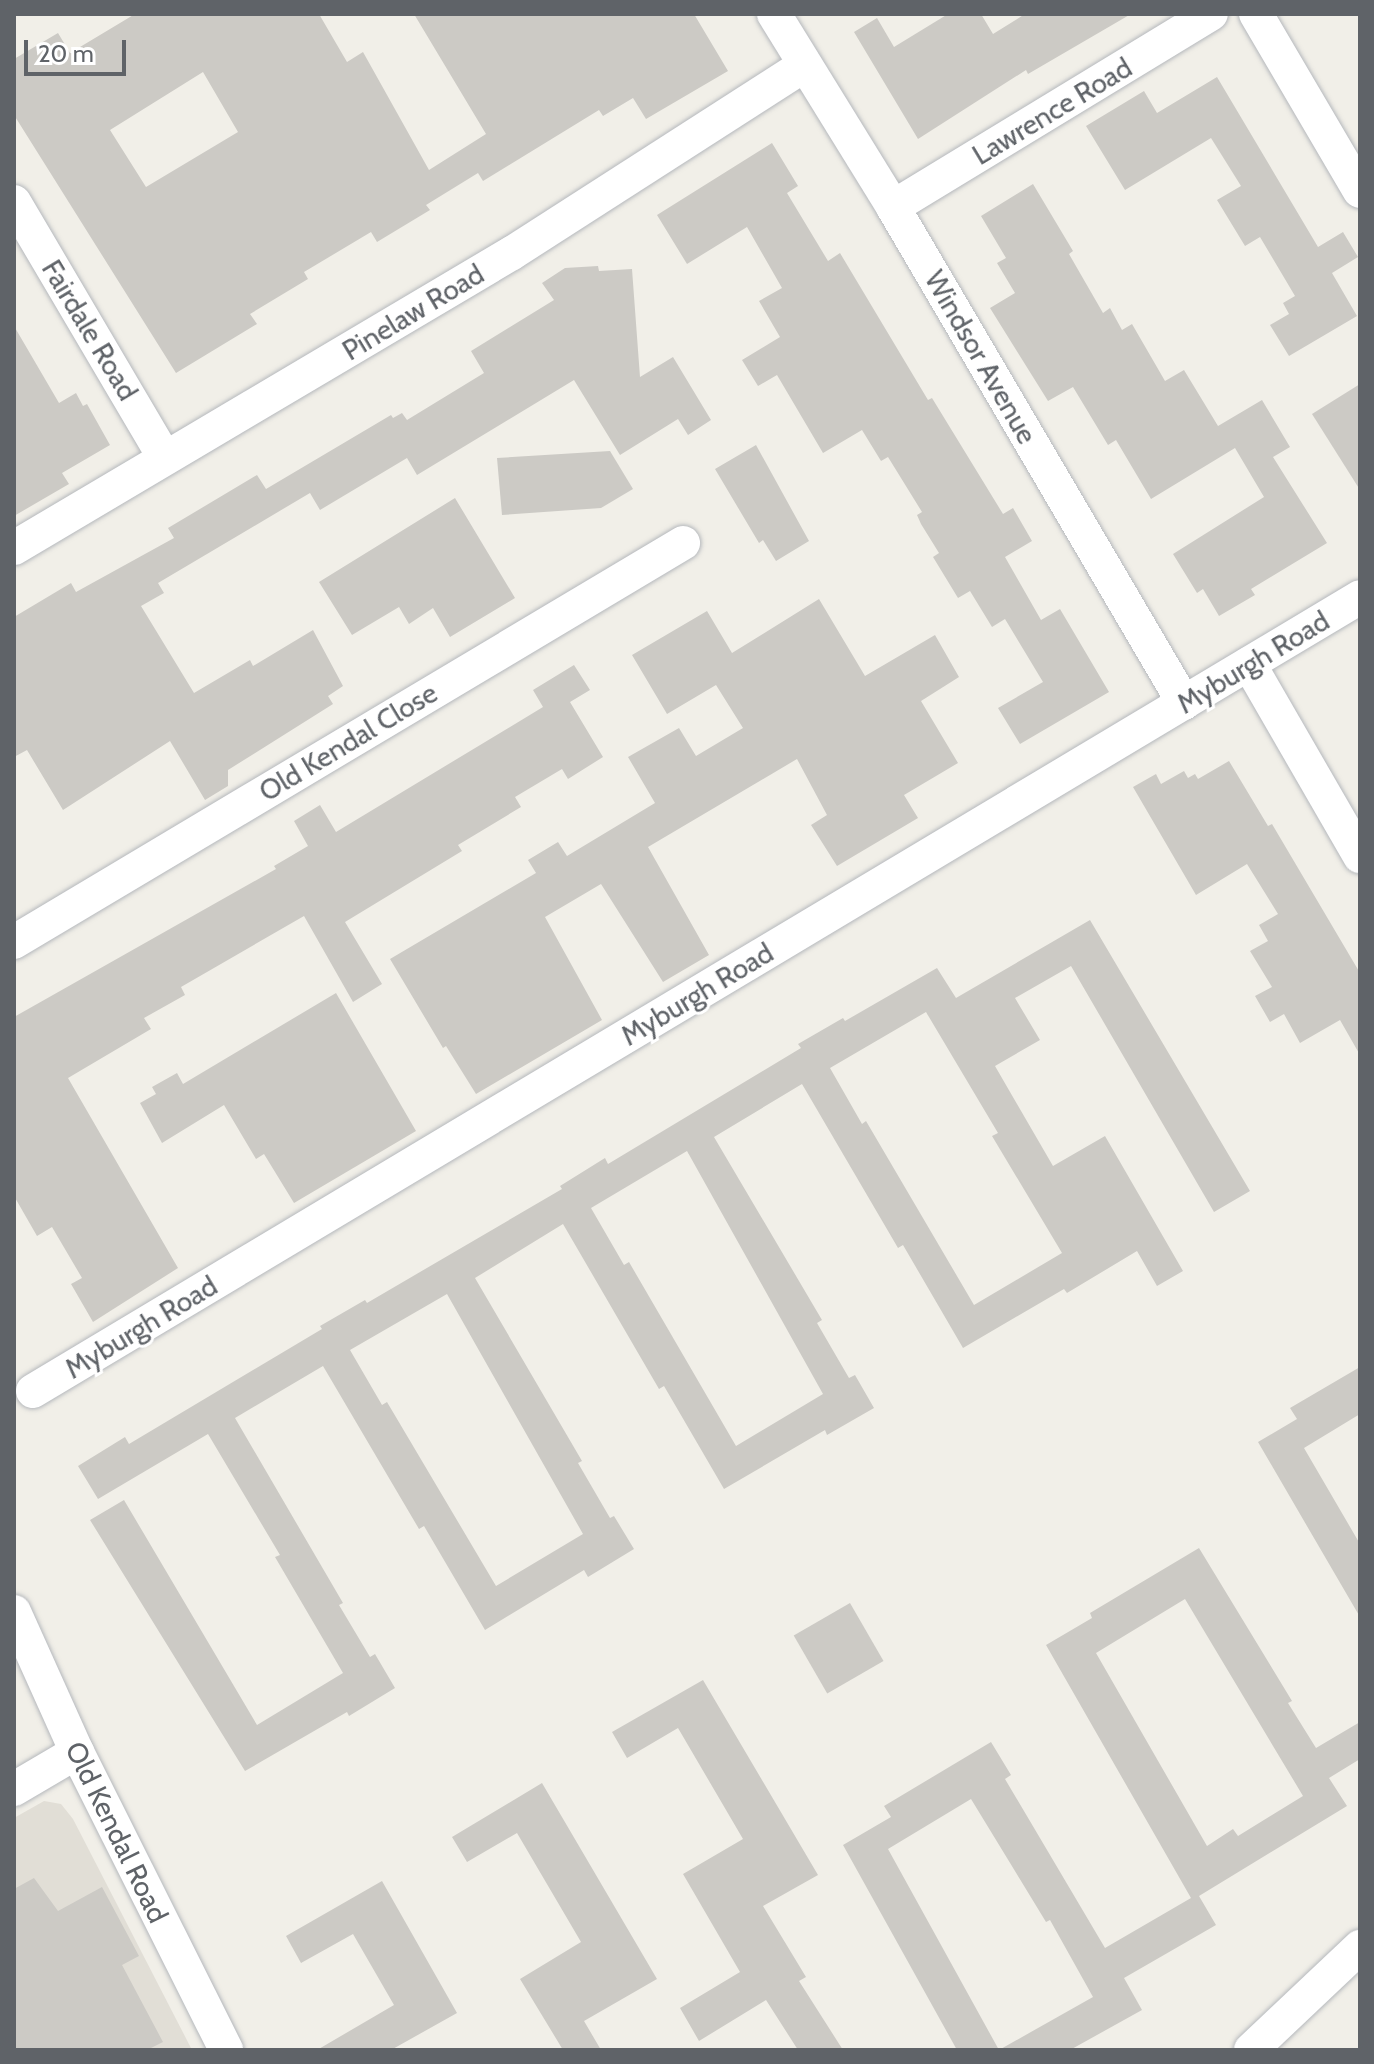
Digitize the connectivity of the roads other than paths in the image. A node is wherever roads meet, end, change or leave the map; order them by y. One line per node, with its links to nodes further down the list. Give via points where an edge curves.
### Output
1 (774, 14): 4 (street, Windsor Avenue)
2 (1211, 14): 7 (street, Lawrence Road)
3 (1256, 14): 5 (street)
4 (805, 65): 7 (street, Windsor Avenue); 8 (street, Pinelaw Road, via 512,253)
5 (1360, 191)
6 (14, 202): 8 (street, Fairdale Road)
7 (893, 207): 13 (street, Windsor Avenue)
8 (165, 458): 10 (street, Pinelaw Road)
9 (683, 543): 15 (street, Old Kendal Close)
10 (14, 548)
11 (1360, 597): 12 (street, Myburgh Road)
12 (1249, 664): 13 (street, Myburgh Road); 14 (street)
13 (1184, 703): 16 (street, Myburgh Road)
14 (1360, 856)
15 (14, 942)
16 (33, 1391)
17 (14, 1612): 18 (street, Old Kendal Road)
18 (77, 1752): 19 (street); 21 (street, Old Kendal Road)
19 (14, 1789)
20 (1360, 1947): 22 (street)
21 (226, 2050)
22 (1251, 2050)

